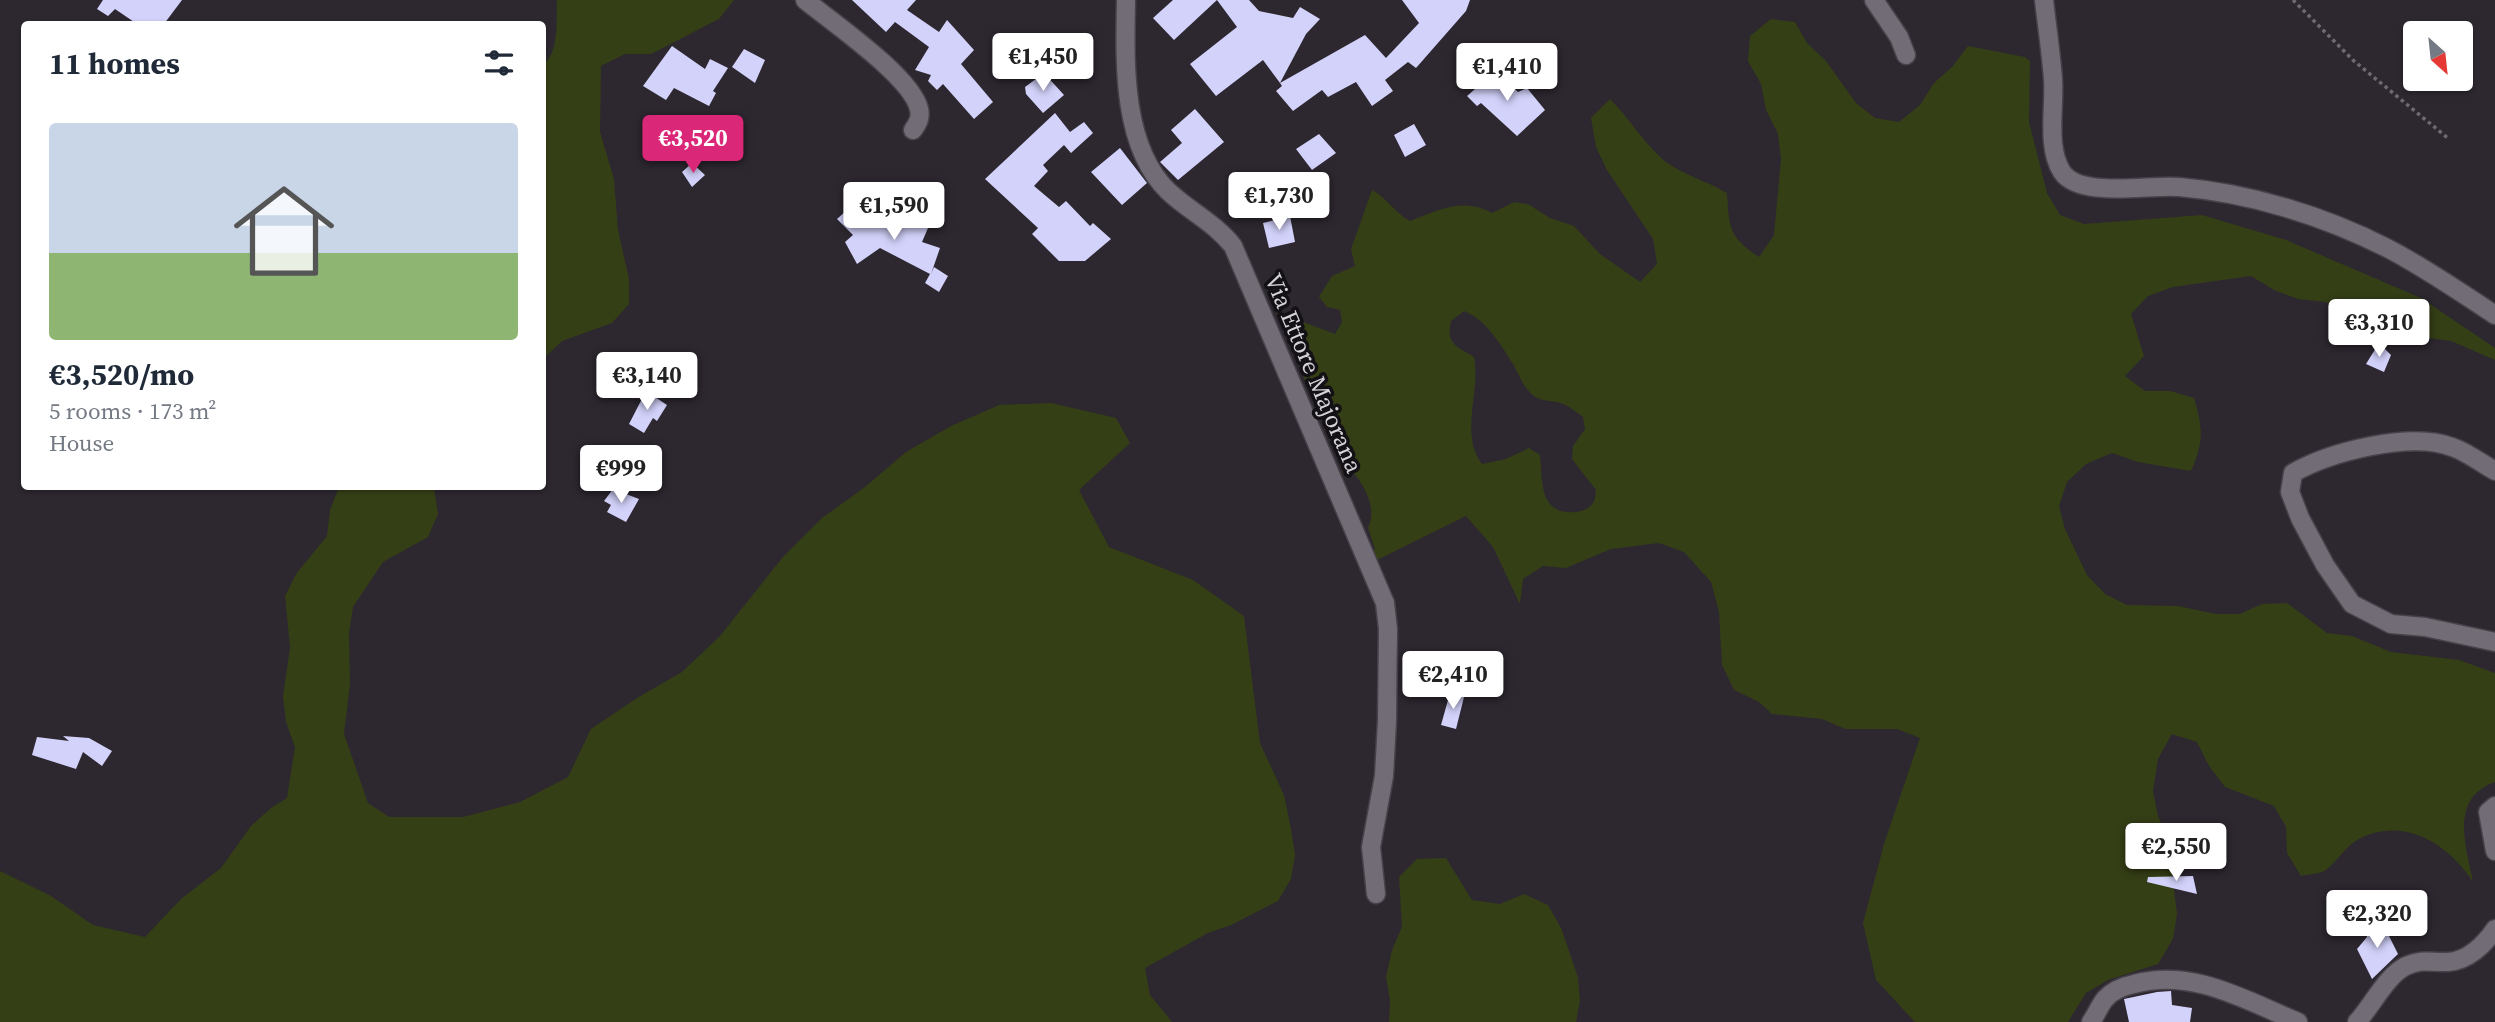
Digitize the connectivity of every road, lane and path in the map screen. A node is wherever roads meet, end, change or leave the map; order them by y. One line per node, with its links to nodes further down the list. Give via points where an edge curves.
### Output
1 (805, 0): 7 (street, via 900,79 919,108)
2 (1126, 0): 14 (street, Via Ettore Majorana, via 1125,68 1143,152 1165,188 1233,246 1387,612 1384,776 1371,847)
3 (1874, 0): 6 (street)
4 (2044, 0): 9 (street, via 2053,79 2054,157 2064,175 2079,184 2103,188 2178,186 2246,197 2311,216 2387,248)
5 (2293, 0): 8 (path, via 2354,61)
6 (1906, 55)
7 (914, 130)
8 (2449, 139)
9 (2495, 315)
10 (2495, 471): 11 (street, via 2451,447 2424,440 2351,450 2311,463 2293,473 2290,492 2325,565 2351,604 2391,624)
11 (2495, 642)
12 (2495, 806): 13 (street, via 2488,812)
13 (2495, 850)
14 (1376, 894)
15 (2495, 929): 18 (street, via 2463,959 2426,959 2404,967)
16 (2091, 1022): 17 (street, via 2106,998 2123,986 2181,979 2210,985)
17 (2298, 1022)
18 (2357, 1022)

